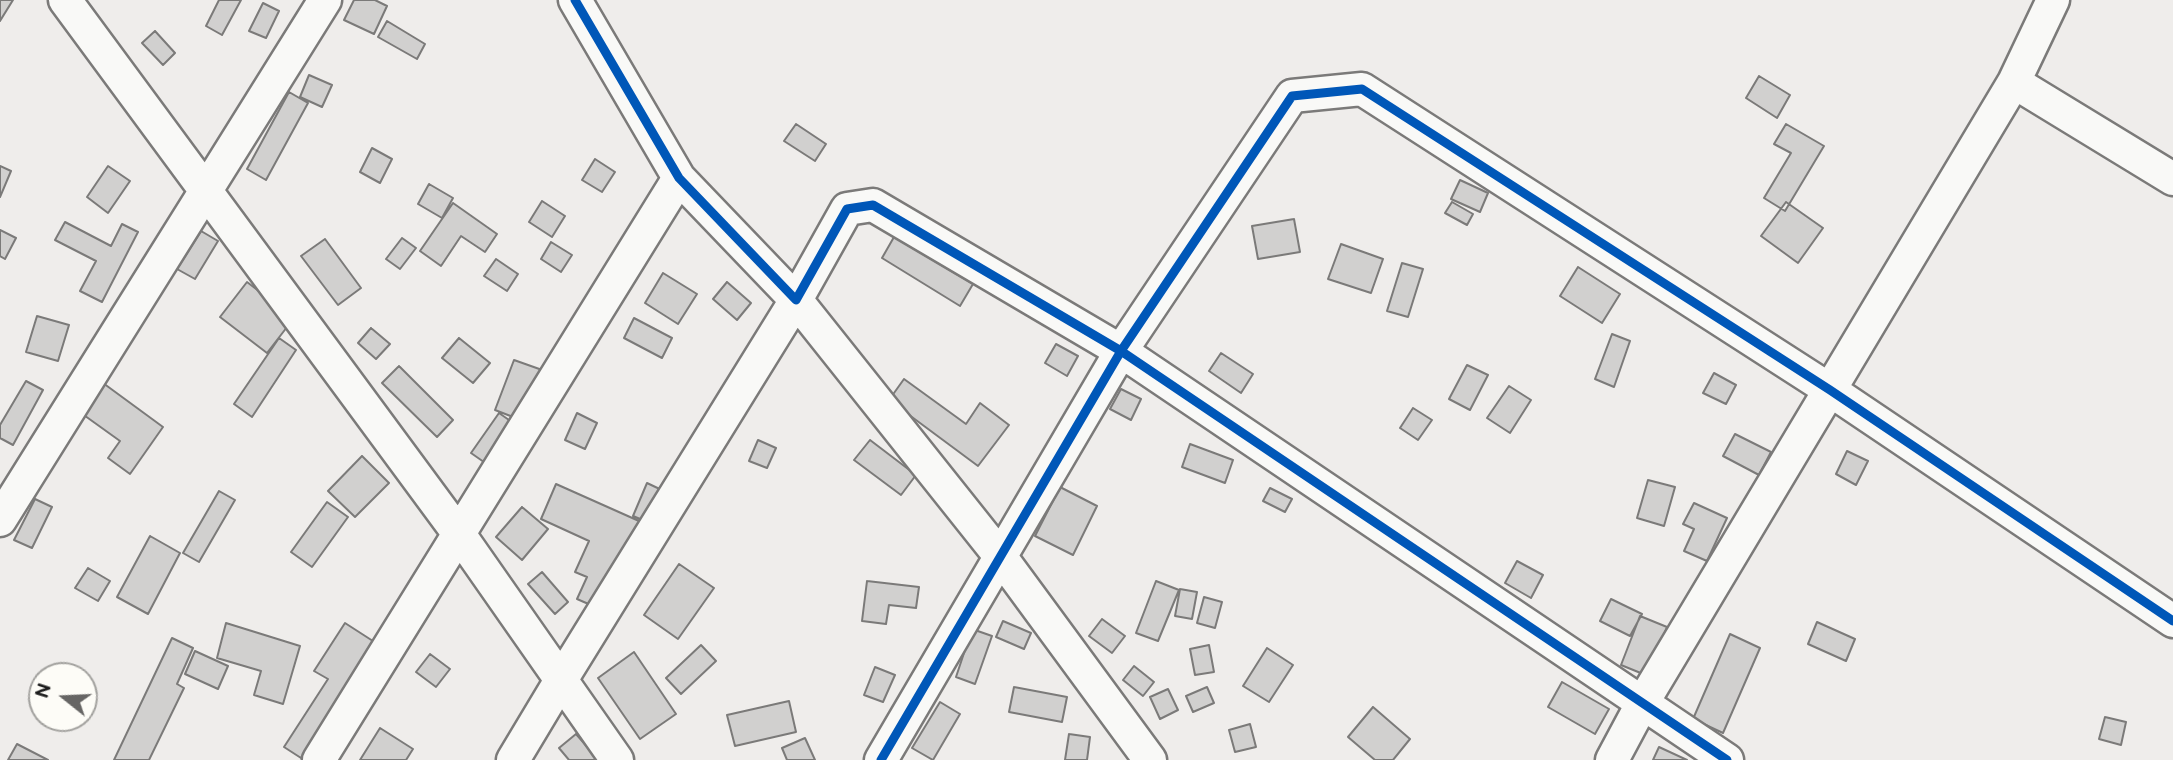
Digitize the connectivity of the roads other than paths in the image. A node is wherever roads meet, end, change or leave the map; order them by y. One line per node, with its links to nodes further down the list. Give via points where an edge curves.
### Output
1 (65, 0): 8 (street)
2 (325, 0): 8 (street)
3 (575, 0): 6 (street)
4 (2053, 0): 5 (street)
5 (2014, 82): 7 (street); 11 (street)
6 (679, 178): 9 (street); 13 (street)
7 (2173, 179)
8 (207, 191): 12 (street); 13 (street)
9 (796, 299): 10 (street, via 846,209 873,205); 14 (street); 16 (street)
10 (1121, 351): 11 (street, via 1292,96 1362,89); 14 (street); 17 (street)
11 (1830, 390): 15 (street); 17 (street)
12 (0, 520)
13 (459, 534): 16 (street); 18 (street)
14 (1000, 556): 21 (street); 22 (street)
15 (2173, 621)
16 (561, 680): 19 (street); 20 (street)
17 (1643, 702): 23 (street); 24 (street)
18 (319, 760)
19 (513, 760)
20 (617, 760)
21 (881, 760)
22 (1150, 760)
23 (1612, 760)
24 (1727, 760)

